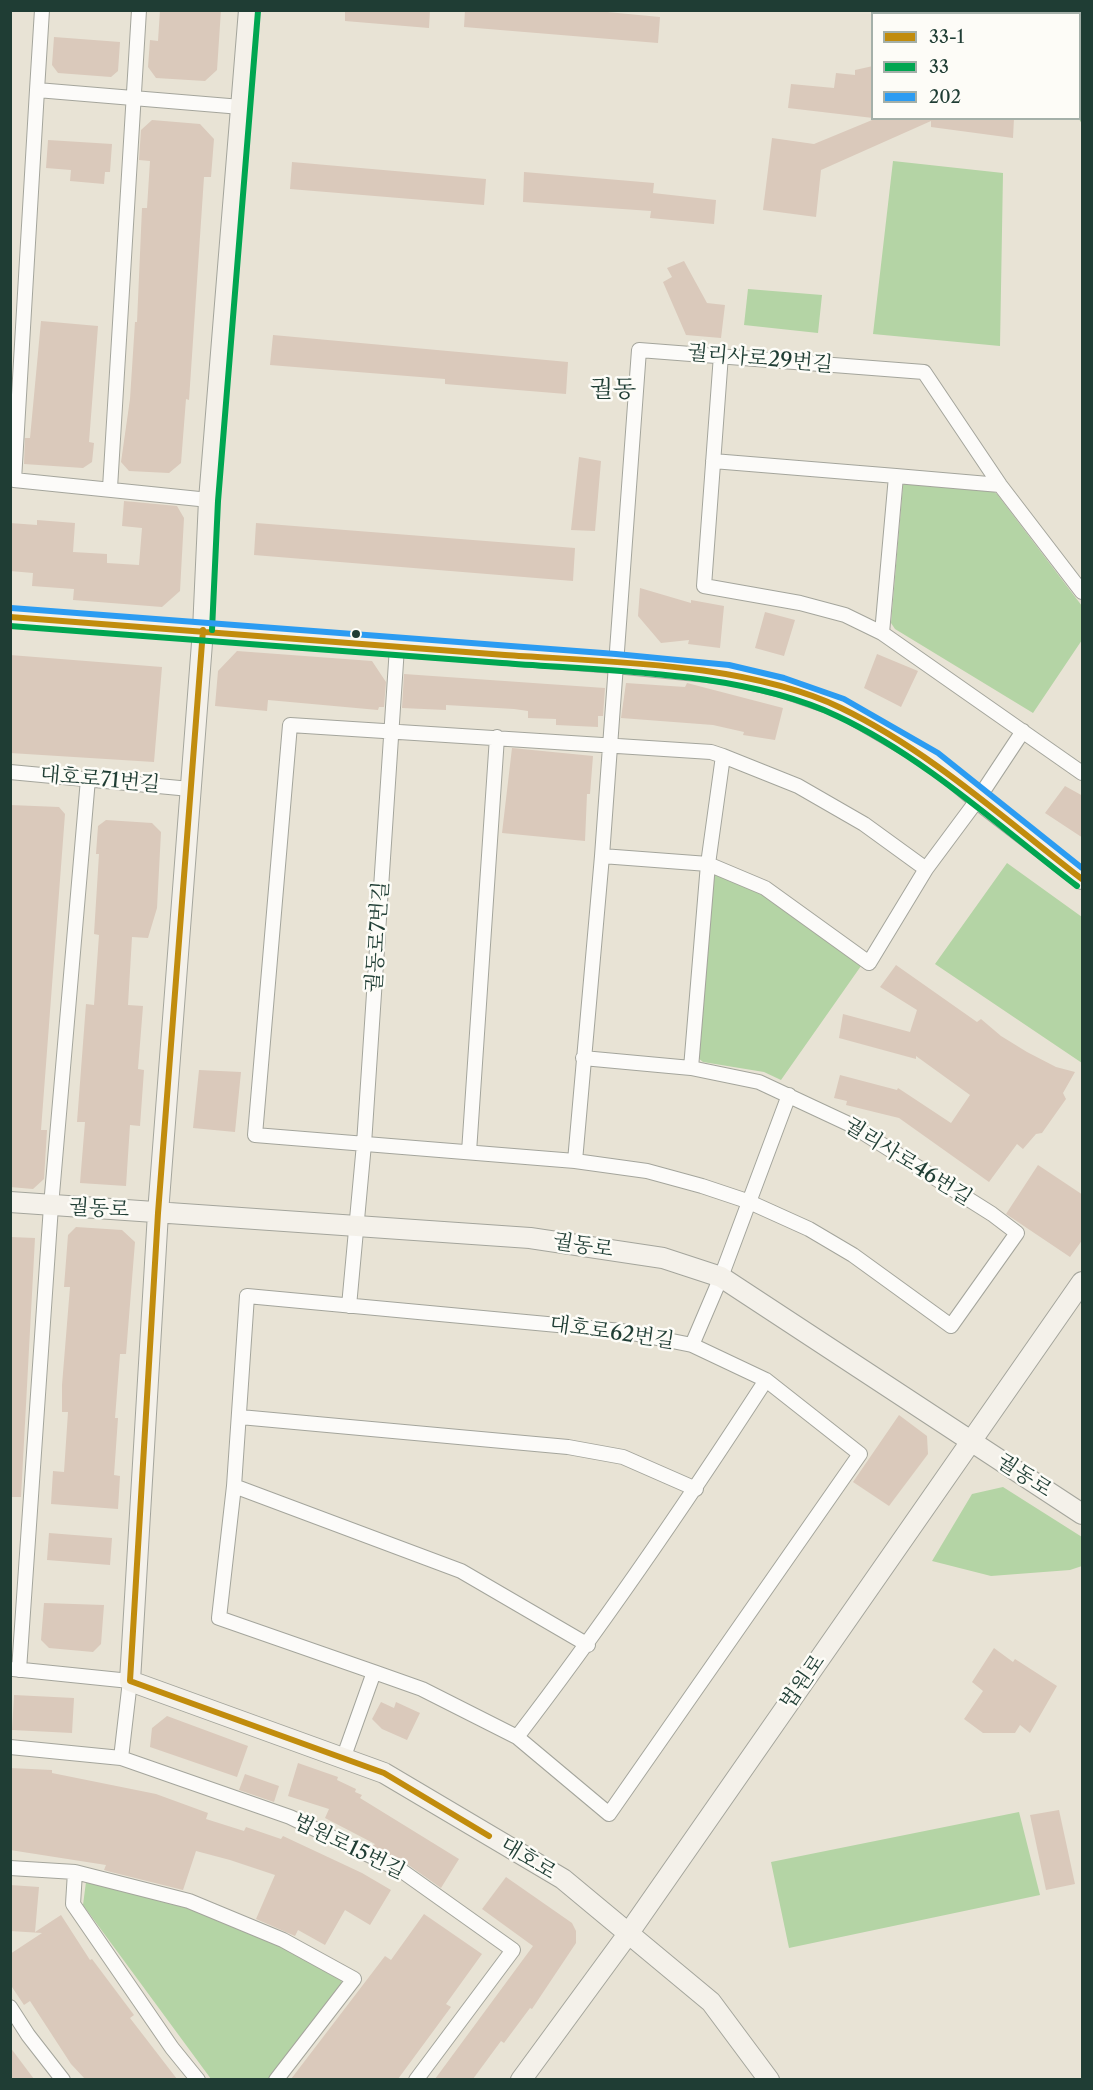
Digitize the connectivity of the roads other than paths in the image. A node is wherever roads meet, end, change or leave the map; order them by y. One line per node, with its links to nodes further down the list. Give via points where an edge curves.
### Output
1 (42, 10): 4 (street)
2 (139, 10): 5 (street)
3 (249, 10): 6 (street)
4 (37, 90): 5 (street); 11 (street, via 14,480)
5 (132, 100): 6 (street); 11 (street)
6 (241, 107): 12 (street)
7 (721, 355): 8 (street); 10 (street, 궐리사로29번길, via 924,372); 18 (street, 궐리사로29번길, via 639,350)
8 (713, 461): 9 (street); 16 (street, via 704,586 800,603 845,615)
9 (896, 476): 10 (street); 16 (street)
10 (1000, 485): 13 (street, 궐리사로29번길)
11 (110, 488): 12 (street)
12 (208, 500): 15 (street)
13 (1083, 592)
14 (10, 616): 15 (street)
15 (203, 630): 17 (street); 27 (street)
16 (882, 633): 20 (street)
17 (397, 647): 18 (street); 19 (street, 궐동로7번길)
18 (615, 663): 22 (street); 28 (street, via 728,674 840,707 933,761)
19 (392, 731): 21 (street); 36 (street, 궐동로7번길); 36 (street, 궐리사로46번길, via 290,725 255,1135)
20 (1023, 731): 25 (street); 28 (street)
21 (496, 737): 22 (street); 37 (street)
22 (608, 744): 23 (street); 29 (street)
23 (723, 756): 30 (street); 31 (street, via 798,786 864,824)
24 (10, 772): 26 (street, 대호로71번길)
25 (1083, 773)
26 (88, 779): 27 (street, 대호로71번길); 41 (street)
27 (190, 789): 42 (street)
28 (978, 799): 31 (street); 32 (street)
29 (602, 856): 30 (street); 33 (street)
30 (708, 864): 31 (street, via 765,888 869,963); 34 (street)
31 (926, 869)
32 (1083, 879)
33 (583, 1058): 34 (street, 궐리사로46번길); 38 (street)
34 (692, 1068): 35 (street, 궐리사로46번길, via 759,1082)
35 (789, 1095): 39 (street); 39 (street, 궐리사로46번길, via 851,1125 1017,1233 951,1326 853,1255 809,1229)
36 (364, 1144): 37 (street, 궐리사로46번길); 43 (street, 궐동로7번길)
37 (469, 1152): 38 (street, 궐리사로46번길)
38 (575, 1161): 39 (street, 궐리사로46번길, via 647,1171)
39 (747, 1201): 44 (street)
40 (10, 1202): 41 (street, 궐동로)
41 (51, 1206): 42 (street, 궐동로); 55 (street)
42 (158, 1213): 43 (street, 궐동로); 57 (street)
43 (357, 1226): 44 (street, 궐동로, via 530,1238 663,1258); 46 (street, 궐동로7번길)
44 (721, 1276): 47 (street); 50 (street, 궐동로)
45 (1083, 1282): 50 (street, 법원로)
46 (350, 1306): 47 (street, 대호로62번길, via 622,1331); 49 (street, 대호로62번길, via 247,1296)
47 (692, 1345): 48 (street, 대호로62번길)
48 (766, 1380): 52 (street); 58 (street, 대호로62번길, via 860,1454 609,1814)
49 (240, 1417): 51 (street, 대호로62번길); 52 (street, via 568,1447 623,1457)
50 (971, 1441): 53 (street, 궐동로); 64 (street, 법원로)
51 (234, 1486): 54 (street, via 460,1571); 56 (street, 대호로62번길, via 219,1618)
52 (696, 1489): 54 (street)
53 (1083, 1514)
54 (588, 1645): 58 (street)
55 (15, 1669): 57 (street)
56 (374, 1672): 58 (street, 대호로62번길, via 422,1689); 61 (street)
57 (130, 1681): 60 (street); 61 (street, 대호로)
58 (517, 1737)
59 (10, 1747): 60 (street, 법원로15번길)
60 (121, 1758): 69 (street, 법원로15번길, via 290,1817 402,1871 513,1950)
61 (343, 1759): 64 (street, 대호로, via 384,1773 563,1879)
62 (10, 1868): 63 (street)
63 (75, 1872): 67 (street, via 73,1904 172,2048); 68 (street, via 189,1901 283,1940 354,1979)
64 (628, 1934): 70 (street, 법원로); 71 (street, 대호로, via 711,2002)
65 (10, 2007): 66 (street)
66 (63, 2079)
67 (198, 2079)
68 (276, 2079)
69 (416, 2079)
70 (521, 2079)
71 (769, 2079)

